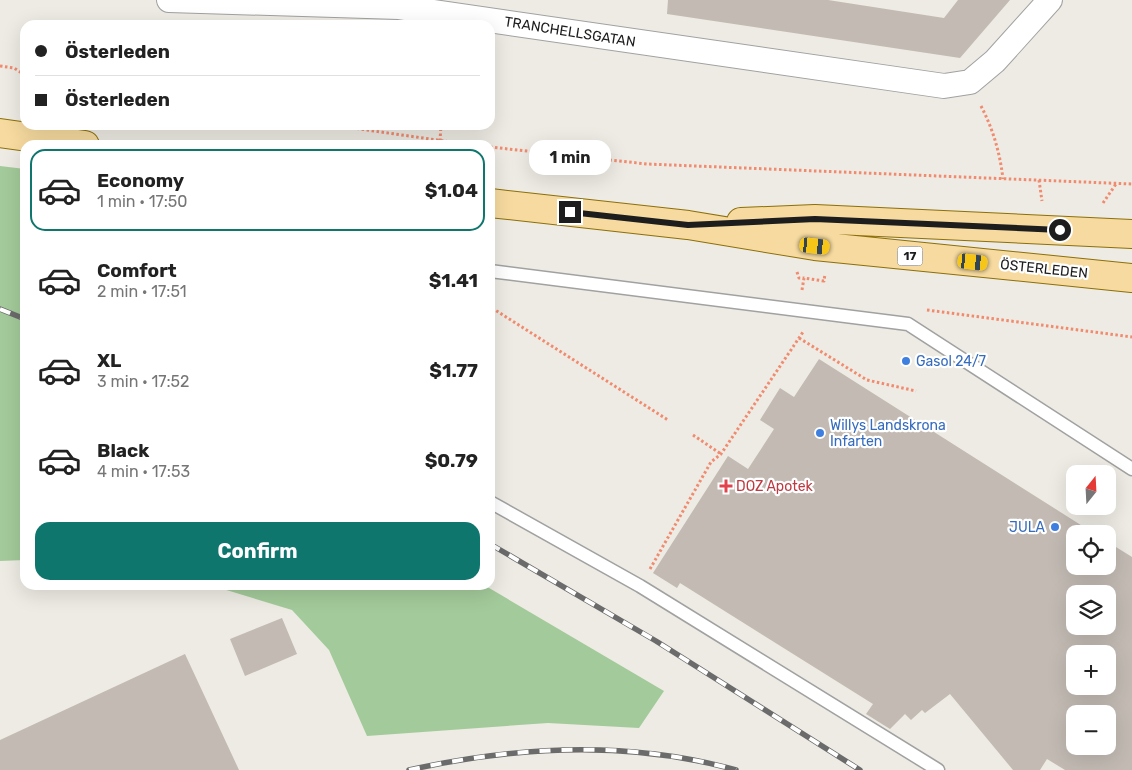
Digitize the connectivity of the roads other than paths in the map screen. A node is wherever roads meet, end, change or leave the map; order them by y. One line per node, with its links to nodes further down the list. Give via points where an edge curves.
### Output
1 (168, 0): 3 (street, TRANCHELLSGATAN)
2 (1050, 0): 3 (street, TRANCHELLSGATAN, via 996,61 970,82 944,86)
3 (400, 3)
4 (0, 133): 5 (main road)
5 (50, 140)
6 (495, 204): 7 (main road, ÖSTERLEDEN / 17)
7 (688, 225): 8 (main road, ÖSTERLEDEN / 17, via 815,219); 10 (main road, ÖSTERLEDEN / 17, via 815,246)
8 (1132, 234)
9 (495, 272): 11 (lane, via 908,324)
10 (1132, 278)
11 (1132, 468)
12 (495, 505): 13 (lane, via 640,586)
13 (938, 770)

